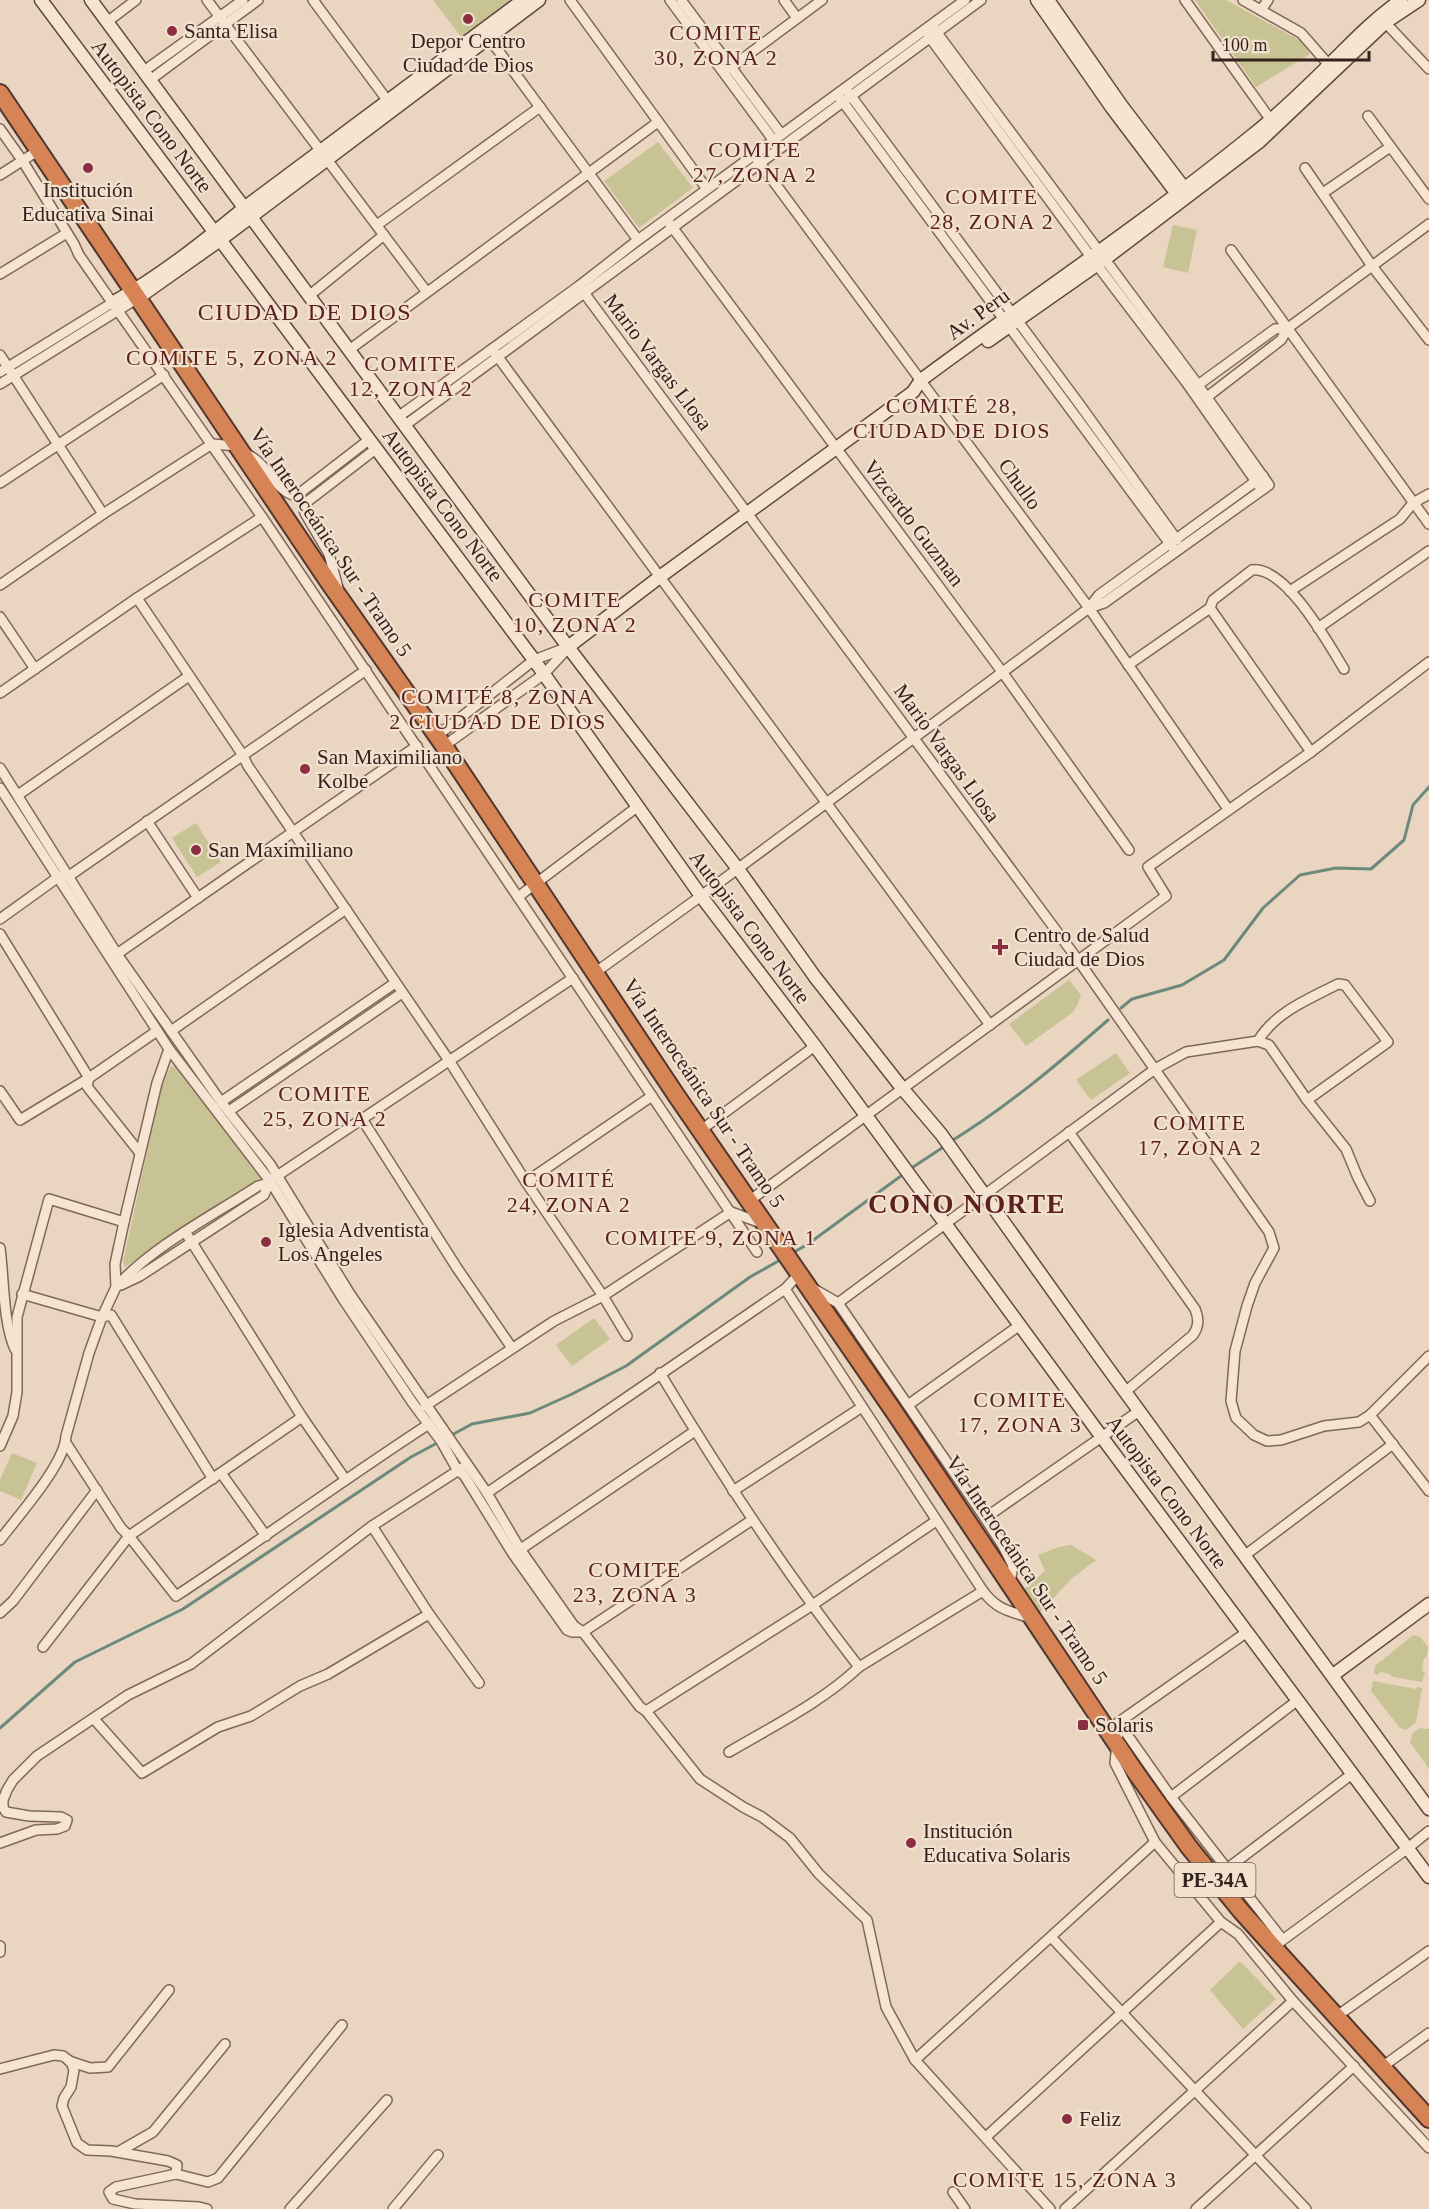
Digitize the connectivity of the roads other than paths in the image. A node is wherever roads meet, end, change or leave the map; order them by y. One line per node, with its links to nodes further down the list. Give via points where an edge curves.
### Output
1 (41, 0): 63 (main road, Autopista Cono Norte)
2 (91, 0): 28 (main road, Autopista Cono Norte)
3 (136, 0): 28 (street)
4 (207, 0): 27 (street)
5 (243, 0): 27 (street)
6 (258, 0): 27 (street)
7 (313, 0): 37 (street)
8 (523, 0): 30 (main road)
9 (539, 0): 30 (main road)
10 (570, 0): 41 (street)
11 (670, 0): 43 (street)
12 (681, 0): 32 (street)
13 (784, 0): 25 (street)
14 (822, 0): 25 (street)
15 (965, 0): 29 (street)
16 (981, 0): 29 (street)
17 (1037, 0): 54 (main road, via 1112,108)
18 (1048, 0): 54 (main road)
19 (1185, 0): 40 (street)
20 (1243, 0): 24 (street)
21 (1268, 0): 24 (street)
22 (1401, 0): 26 (main road, Av. Peru)
23 (1419, 0): 26 (main road)
24 (1261, 10): 31 (street, via 1305,36)
25 (797, 18): 32 (street)
26 (1382, 19): 31 (main road, Av. Peru); 33 (street); 54 (main road, via 1259,142)
27 (223, 21): 34 (street); 46 (street)
28 (107, 22): 34 (main road, Autopista Cono Norte)
29 (931, 32): 36 (street); 66 (street)
30 (486, 34): 37 (main road); 38 (street)
31 (1329, 65): 40 (main road, Av. Peru)
32 (730, 68): 43 (street)
33 (1429, 69)
34 (147, 75): 56 (main road, Autopista Cono Norte)
35 (0, 93): 45 (highway, Vía Interoceánica Sur - Tramo 5 / PE-34A)
36 (844, 95): 43 (street); 43 (street); 74 (street)
37 (391, 105): 46 (main road)
38 (540, 107): 50 (street); 59 (street)
39 (1368, 116): 44 (street)
40 (1270, 119): 54 (main road, Av. Peru)
41 (658, 122): 50 (street); 52 (street)
42 (0, 129): 48 (street)
43 (778, 141): 47 (street)
44 (1390, 147): 53 (street); 55 (street)
45 (39, 150): 48 (street); 71 (highway, Vía Interoceánica Sur - Tramo 5 / PE-34A)
46 (324, 155): 56 (main road); 59 (street)
47 (756, 159): 52 (street); 60 (street); 82 (street, Chullo)
48 (22, 160): 51 (street); 61 (street)
49 (1305, 168): 53 (street)
50 (588, 173): 64 (street); 70 (street)
51 (0, 175)
52 (707, 189): 57 (street)
53 (1323, 193): 67 (street)
54 (1183, 194): 66 (main road, Av. Peru)
55 (1429, 199)
56 (247, 212): 63 (main road); 72 (main road, Autopista Cono Norte)
57 (667, 220): 60 (street, Vizcardo Guzman); 64 (street)
58 (1429, 224): 67 (street)
59 (378, 225): 62 (street)
60 (673, 228): 69 (street); 90 (street, Vizcardo Guzman)
61 (67, 233): 68 (street); 73 (street)
62 (384, 235): 70 (street); 72 (street)
63 (217, 236): 71 (main road); 89 (main road, Autopista Cono Norte)
64 (638, 240): 69 (street)
65 (1231, 250): 75 (street)
66 (1098, 258): 74 (main road, Av. Peru); 84 (street); 92 (street)
67 (1372, 266): 75 (street); 76 (street)
68 (0, 274)
69 (582, 290): 78 (street); 96 (street, Mario Vargas Llosa)
70 (426, 291): 77 (street)
71 (135, 295): 73 (main road); 91 (highway, Vía Interoceánica Sur - Tramo 5 / PE-34A)
72 (310, 296): 77 (main road, Autopista Cono Norte)
73 (115, 306): 80 (street); 81 (street)
74 (1010, 320): 82 (main road, Av. Peru); 100 (street)
75 (1288, 328): 84 (street, via 1275,328); 85 (street, via 1281,340); 95 (street)
76 (1429, 340)
77 (349, 350): 86 (main road, Autopista Cono Norte)
78 (495, 353): 86 (street); 102 (street)
79 (0, 355): 80 (street)
80 (7, 371): 83 (street); 87 (street)
81 (164, 375): 87 (street); 88 (street)
82 (923, 383): 90 (main road, Av. Peru); 107 (street, Chullo)
83 (0, 384)
84 (1198, 385): 85 (street)
85 (1207, 397): 92 (street)
86 (401, 421): 111 (main road, Autopista Cono Norte)
87 (59, 444): 93 (street); 97 (street)
88 (212, 444): 91 (street); 97 (street); 98 (street)
89 (373, 444): 91 (street, via 296,496 288,494 254,456); 106 (street, via 303,505 329,554); 112 (main road, Autopista Cono Norte)
90 (836, 448): 96 (main road, Av. Peru); 118 (street, Vizcardo Guzman)
91 (240, 449): 106 (highway, Vía Interoceánica Sur - Tramo 5 / PE-34A)
92 (1261, 482): 100 (street)
93 (0, 483)
94 (1429, 494): 95 (street)
95 (1413, 503): 99 (street); 104 (street, via 1400,519)
96 (748, 513): 102 (main road, Av. Peru); 122 (street, Mario Vargas Llosa)
97 (103, 514): 103 (street)
98 (262, 517): 105 (street); 117 (street)
99 (1429, 524)
100 (1174, 545): 107 (street, via 1099,595)
101 (1429, 552): 110 (street)
102 (661, 576): 111 (main road, Av. Peru); 130 (street)
103 (0, 585)
104 (1290, 591): 108 (street, via 1260,569 1252,570 1213,600); 110 (street)
105 (137, 598): 115 (street); 120 (street)
106 (342, 601): 123 (highway, Vía Interoceánica Sur - Tramo 5 / PE-34A)
107 (1089, 608): 114 (street, Chullo); 118 (street)
108 (1210, 608): 114 (street); 125 (street)
109 (0, 617): 115 (street)
110 (1318, 628): 116 (street)
111 (568, 647): 112 (street); 119 (street); 136 (main road, Autopista Cono Norte)
112 (534, 660): 119 (main road, Autopista Cono Norte); 123 (street)
113 (1429, 662): 125 (street)
114 (1128, 665): 132 (street, Chullo)
115 (35, 669): 121 (street)
116 (1344, 669)
117 (366, 670): 124 (street); 126 (street)
118 (1003, 673): 122 (street); 135 (street, Vizcardo Guzman)
119 (544, 674): 123 (street); 131 (main road, Autopista Cono Norte)
120 (189, 676): 126 (street); 129 (street)
121 (0, 693)
122 (914, 738): 130 (street); 147 (street, Mario Vargas Llosa)
123 (441, 741): 139 (highway, Vía Interoceánica Sur - Tramo 5 / PE-34A)
124 (417, 746): 134 (street); 141 (street)
125 (1311, 752): 132 (street)
126 (242, 754): 133 (street); 134 (street)
127 (0, 768): 129 (street)
128 (0, 788): 138 (street)
129 (18, 795): 137 (street)
130 (826, 802): 136 (street); 152 (street)
131 (637, 807): 139 (street); 140 (main road, Autopista Cono Norte)
132 (1228, 809): 147 (street, via 1148,867 1166,896)
133 (147, 821): 137 (street); 142 (street)
134 (293, 833): 142 (street); 143 (street)
135 (1129, 850)
136 (738, 869): 140 (street); 161 (main road, Autopista Cono Norte, via 815,977)
137 (69, 876): 138 (street); 146 (street)
138 (57, 878): 144 (street); 153 (street)
139 (536, 885): 141 (street); 148 (highway, Vía Interoceánica Sur - Tramo 5 / PE-34A)
140 (701, 896): 148 (street); 156 (main road, Autopista Cono Norte)
141 (518, 897): 149 (street)
142 (198, 898): 146 (street)
143 (346, 909): 150 (street); 154 (street)
144 (0, 918)
145 (0, 934): 160 (street)
146 (117, 954): 154 (street)
147 (1078, 960): 152 (street); 159 (street, Mario Vargas Llosa)
148 (596, 972): 169 (highway, Vía Interoceánica Sur - Tramo 5 / PE-34A)
149 (573, 978): 158 (street); 163 (street)
150 (395, 983): 151 (street); 165 (street)
151 (402, 993): 158 (street); 166 (street)
152 (990, 1024): 161 (street)
153 (157, 1031): 157 (street); 160 (street)
154 (171, 1031): 165 (street)
155 (1258, 1041): 159 (street, via 1186,1052); 164 (street, via 1269,1045); 164 (street, via 1265,1029 1296,1004 1338,984 1345,985 1388,1042)
156 (815, 1046): 167 (main road, Autopista Cono Norte); 169 (street)
157 (169, 1049): 171 (street); 172 (street)
158 (450, 1062): 168 (street); 173 (street)
159 (1155, 1070): 170 (street); 203 (street, Mario Vargas Llosa, via 1269,1232 1274,1248 1252,1290 1235,1351 1231,1401 1236,1418 1267,1441 1324,1426 1359,1422)
160 (89, 1078): 162 (street, via 20,1120); 171 (street, via 89,1089)
161 (902, 1088): 167 (street); 174 (main road, Autopista Cono Norte)
162 (0, 1090)
163 (652, 1096): 173 (street); 177 (street)
164 (1306, 1100): 175 (street, via 1346,1149)
165 (221, 1102): 166 (street)
166 (229, 1112): 172 (street)
167 (867, 1116): 176 (street); 179 (main road, Autopista Cono Norte)
168 (362, 1119): 172 (street); 194 (street)
169 (700, 1130): 176 (highway, Vía Interoceánica Sur - Tramo 5 / PE-34A)
170 (1069, 1132): 174 (street); 198 (street, via 1198,1317 1193,1335)
171 (140, 1153): 178 (street)
172 (274, 1178): 181 (street); 182 (street, via 264,1195); 200 (street); 205 (street, via 350,1308)
173 (526, 1182): 189 (street)
174 (984, 1195): 179 (street); 198 (main road, Autopista Cono Norte)
175 (1370, 1200)
176 (749, 1201): 180 (highway, Vía Interoceánica Sur - Tramo 5 / PE-34A)
177 (731, 1212): 180 (street); 184 (street); 189 (street)
178 (124, 1222): 186 (street, via 115,1264); 188 (street, via 48,1199)
179 (946, 1224): 190 (street); 192 (main road, Autopista Cono Norte)
180 (766, 1225): 185 (highway, Vía Interoceánica Sur - Tramo 5 / PE-34A)
181 (186, 1233): 182 (street); 186 (street, via 134,1268)
182 (192, 1243): 186 (street); 204 (street)
183 (0, 1248): 195 (street, via 9,1337)
184 (758, 1252)
185 (801, 1276): 187 (street); 190 (street); 228 (highway, Vía Interoceánica Sur - Tramo 5 / PE-34A)
186 (116, 1287): 191 (street)
187 (785, 1289): 197 (street); 201 (street)
188 (22, 1294): 191 (street); 195 (street)
189 (603, 1296): 193 (street); 194 (street)
190 (838, 1303): 199 (street)
191 (102, 1317): 208 (street); 213 (street, via 111,1315)
192 (1020, 1325): 199 (street); 207 (main road, Autopista Cono Norte)
193 (627, 1336)
194 (512, 1348): 200 (street)
195 (16, 1353): 210 (street, via 13,1416)
196 (1429, 1356): 203 (street)
197 (660, 1373): 206 (street); 218 (street)
198 (1125, 1392): 202 (main road, Autopista Cono Norte)
199 (908, 1405): 219 (street)
200 (425, 1406): 211 (street)
201 (862, 1407): 216 (street); 221 (street)
202 (1139, 1411): 207 (street); 227 (main road, Autopista Cono Norte)
203 (1370, 1415): 209 (street)
204 (302, 1417): 213 (street); 214 (street)
205 (429, 1424): 212 (street); 214 (street)
206 (695, 1431): 216 (street); 226 (street)
207 (1101, 1437): 219 (street); 236 (main road, Autopista Cono Norte)
208 (66, 1443): 215 (street); 225 (street, via 59,1459)
209 (1393, 1444): 217 (street); 227 (street)
210 (0, 1446)
211 (467, 1465): 212 (street); 218 (street)
212 (458, 1471): 222 (street); 226 (street)
213 (217, 1476): 223 (street); 224 (street)
214 (345, 1479): 224 (street)
215 (97, 1490): 223 (street); 232 (street)
216 (733, 1491): 220 (street)
217 (1429, 1491)
218 (487, 1493): 226 (street)
219 (985, 1518): 228 (street, via 1013,1566)
220 (752, 1520): 231 (street); 235 (street)
221 (936, 1521): 229 (street); 231 (street)
222 (372, 1526): 233 (street); 243 (street, via 191,1664 128,1695)
223 (129, 1536): 224 (street, via 176,1596); 237 (street)
224 (266, 1536)
225 (0, 1540)
226 (517, 1552): 235 (street, via 574,1626)
227 (1244, 1556): 239 (main road, Autopista Cono Norte)
228 (1010, 1582): 234 (highway, Vía Interoceánica Sur - Tramo 5 / PE-34A)
229 (983, 1591): 234 (street, via 1002,1609); 238 (street)
230 (1429, 1604): 239 (main road)
231 (811, 1606): 238 (street); 242 (street)
232 (0, 1613)
233 (429, 1614): 240 (street); 243 (street, via 328,1674 251,1716 218,1727 142,1773)
234 (1031, 1618): 245 (highway, Vía Interoceánica Sur - Tramo 5 / PE-34A)
235 (583, 1632): 242 (street)
236 (1247, 1632): 241 (main road, Autopista Cono Norte); 244 (street)
237 (43, 1647)
238 (859, 1667): 246 (street, via 825,1694)
239 (1333, 1675): 249 (main road, Autopista Cono Norte)
240 (479, 1683)
241 (1298, 1700): 247 (main road, Autopista Cono Norte); 248 (street)
242 (646, 1711): 269 (street, via 700,1779 790,1838 819,1874 867,1920 886,2007)
243 (94, 1719): 252 (street, via 37,1756 13,1780 3,1800 6,1812 61,1816 67,1820 64,1826 36,1830)
244 (1119, 1722): 245 (street); 248 (street)
245 (1117, 1745): 251 (street, via 1115,1763); 258 (highway, Vía Interoceánica Sur - Tramo 5 / PE-34A, via 1240,1911)
246 (729, 1752)
247 (1352, 1774): 253 (main road, Autopista Cono Norte); 254 (street)
248 (1171, 1797): 254 (street)
249 (1429, 1809)
250 (1429, 1831): 253 (street)
251 (1155, 1842): 256 (street); 257 (street)
252 (0, 1843)
253 (1408, 1848): 255 (main road, Autopista Cono Norte); 258 (street)
254 (1228, 1868): 258 (street)
255 (1429, 1877)
256 (1221, 1922): 263 (street, via 1238,1934); 264 (street)
257 (1052, 1936): 264 (street); 269 (street)
258 (1278, 1944): 265 (highway, Vía Interoceánica Sur - Tramo 5 / PE-34A)
259 (0, 1946): 261 (street)
260 (1429, 1951): 265 (street)
261 (0, 1952)
262 (169, 1990): 270 (street, via 108,2067 90,2068)
263 (1293, 2001): 271 (street); 275 (street)
264 (1121, 2012): 275 (street); 279 (street)
265 (1337, 2016): 272 (highway, Vía Interoceánica Sur - Tramo 5 / PE-34A)
266 (342, 2025): 284 (street, via 218,2178 208,2182)
267 (1429, 2032): 272 (street)
268 (225, 2044): 281 (street, via 153,2132)
269 (915, 2060): 279 (street)
270 (69, 2061): 273 (street, via 54,2055); 281 (street, via 74,2070 62,2106 77,2143 87,2150)
271 (1354, 2066): 278 (street); 282 (street)
272 (1382, 2067): 274 (highway, Vía Interoceánica Sur - Tramo 5 / PE-34A)
273 (0, 2069)
274 (1403, 2090): 277 (highway, Vía Interoceánica Sur - Tramo 5 / PE-34A); 278 (street)
275 (1194, 2091): 282 (street); 291 (street)
276 (387, 2100): 287 (street)
277 (1429, 2118)
278 (1404, 2120): 280 (street)
279 (986, 2137): 290 (street)
280 (1429, 2148)
281 (118, 2152): 284 (street, via 168,2161 177,2165)
282 (1256, 2154): 292 (street); 293 (street)
283 (438, 2155): 288 (street)
284 (176, 2174): 286 (street, via 116,2187 109,2192 113,2199 135,2204)
285 (953, 2192): 289 (street)
286 (207, 2209)
287 (290, 2209)
288 (393, 2209)
289 (965, 2209)
290 (1050, 2209)
291 (1065, 2209)
292 (1196, 2209)
293 (1306, 2209)

